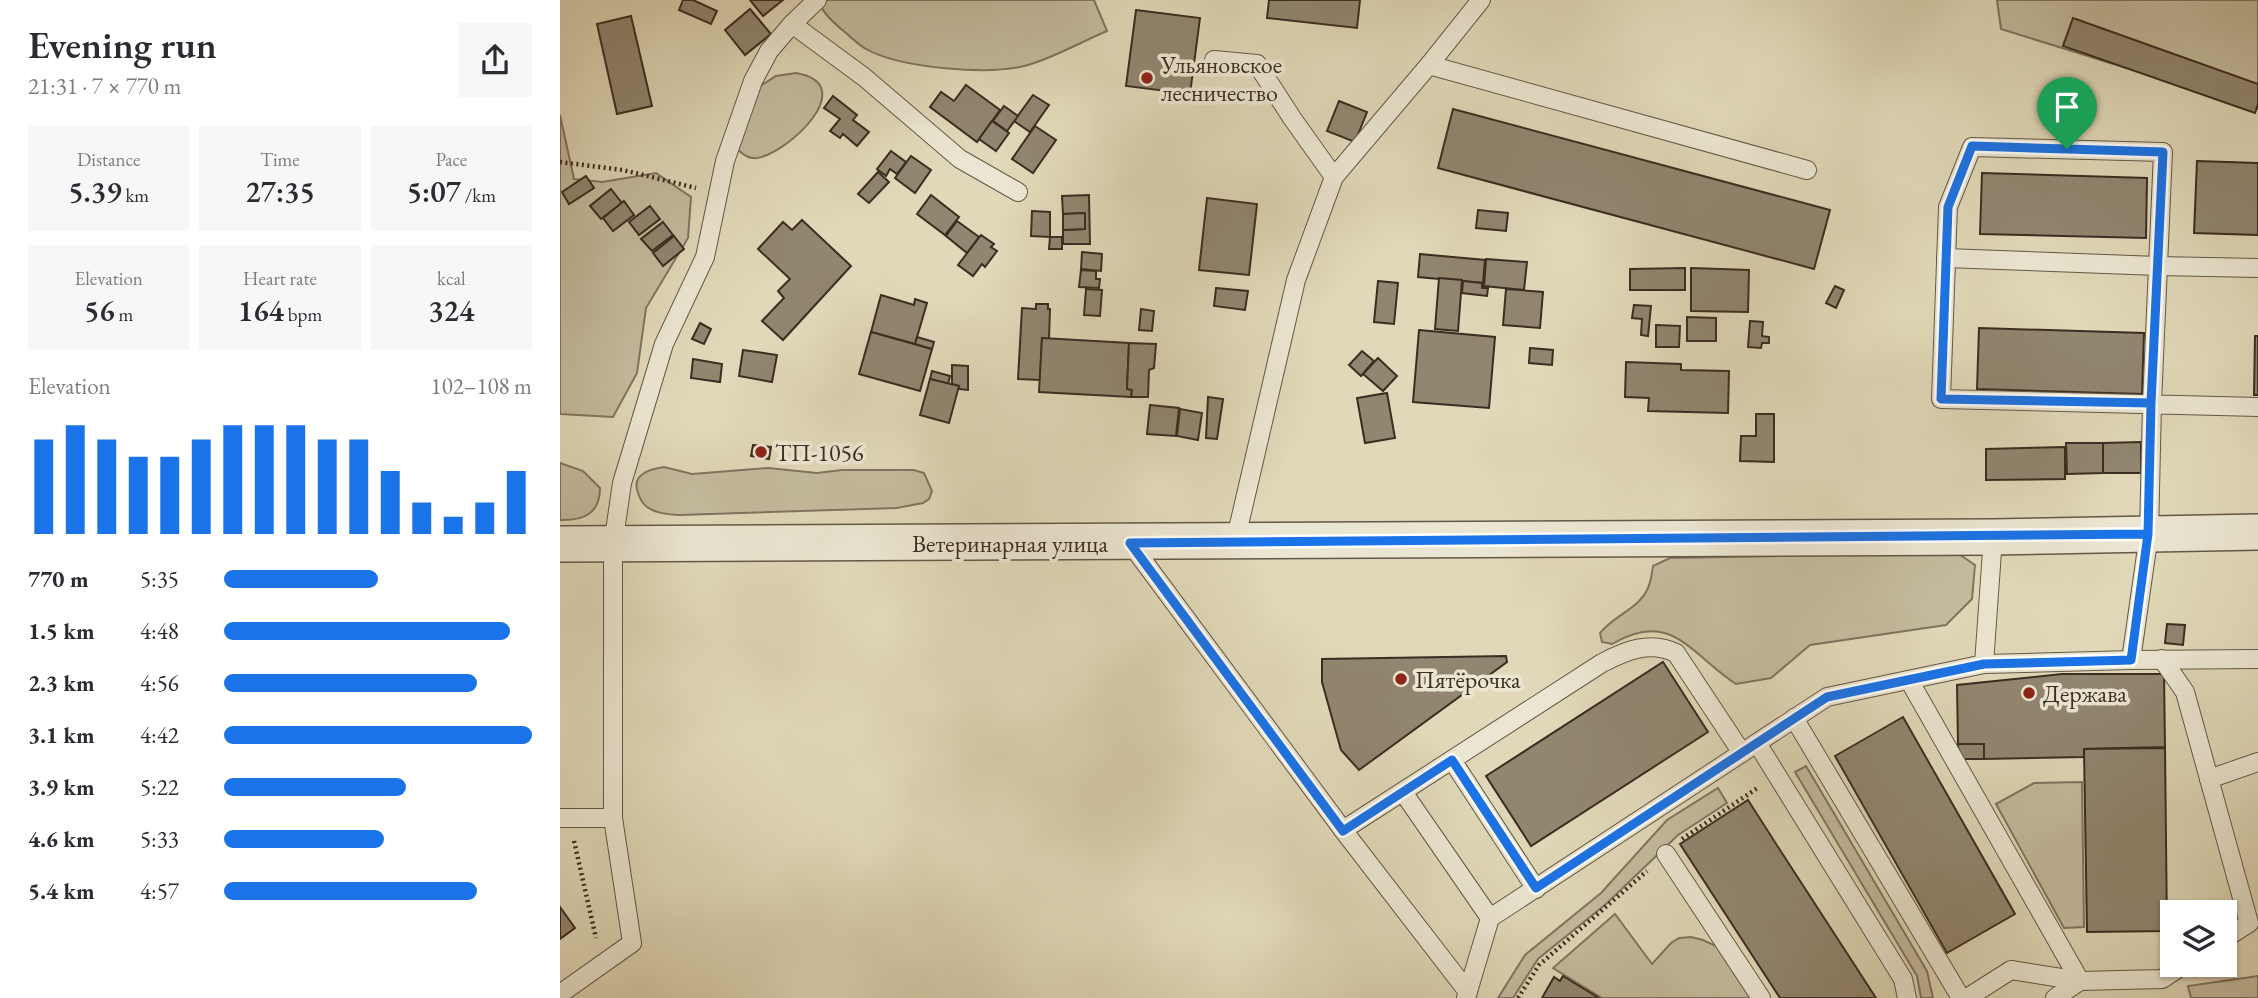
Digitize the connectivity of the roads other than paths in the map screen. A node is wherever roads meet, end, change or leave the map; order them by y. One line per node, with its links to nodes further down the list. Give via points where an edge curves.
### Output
1 (817, 0): 3 (lane)
2 (1481, 0): 5 (lane)
3 (792, 24): 8 (lane, via 864,77 960,159); 20 (lane, via 769,51 753,81 725,161 705,257 664,344 633,446)
4 (1214, 60): 7 (lane, via 1257,64)
5 (1429, 65): 6 (lane); 7 (lane)
6 (1807, 170)
7 (1334, 177): 17 (lane, via 1296,279)
8 (1018, 192)
9 (1946, 258): 10 (lane); 10 (lane, via 1948,207 1972,146 2163,152); 12 (lane, via 1941,399)
10 (2158, 267): 11 (lane); 12 (lane)
11 (2258, 268)
12 (2151, 403): 13 (lane); 15 (lane)
13 (2258, 407)
14 (2258, 532): 15 (street, Ветеринарная улица)
15 (2148, 534): 16 (street, Ветеринарная улица); 23 (lane)
16 (1993, 537): 17 (street, Ветеринарная улица); 24 (lane)
17 (1235, 542): 18 (street, Ветеринарная улица)
18 (1130, 543): 20 (street, Ветеринарная улица); 34 (lane)
19 (560, 544): 20 (street, Ветеринарная улица)
20 (613, 545): 33 (lane)
21 (2162, 659): 22 (lane); 23 (lane); 30 (lane, via 2185,692)
22 (2258, 659)
23 (2131, 660): 24 (lane)
24 (1984, 664): 25 (lane)
25 (1909, 680): 26 (lane, via 1827,697); 40 (lane)
26 (1794, 719): 27 (lane); 45 (lane)
27 (1749, 748): 28 (lane, via 1676,653 1644,647 1623,651 1602,663); 36 (lane); 44 (lane, via 1777,775 1903,979)
28 (1452, 760): 31 (lane); 36 (lane)
29 (2258, 762): 30 (lane)
30 (2209, 779): 38 (lane, via 2249,923)
31 (1403, 792): 34 (lane); 37 (lane)
32 (560, 818): 33 (lane)
33 (612, 818): 41 (lane, via 632,943)
34 (1343, 831): 42 (lane)
35 (1667, 854): 43 (lane)
36 (1536, 888): 37 (lane)
37 (1490, 918): 42 (lane)
38 (2237, 931)
39 (2165, 977): 40 (lane)
40 (2080, 981): 46 (lane, via 2011,970); 47 (lane)
41 (560, 994)
42 (1467, 995)
43 (1761, 998)
44 (1907, 998)
45 (1961, 998)
46 (1968, 998)
47 (2055, 998)

